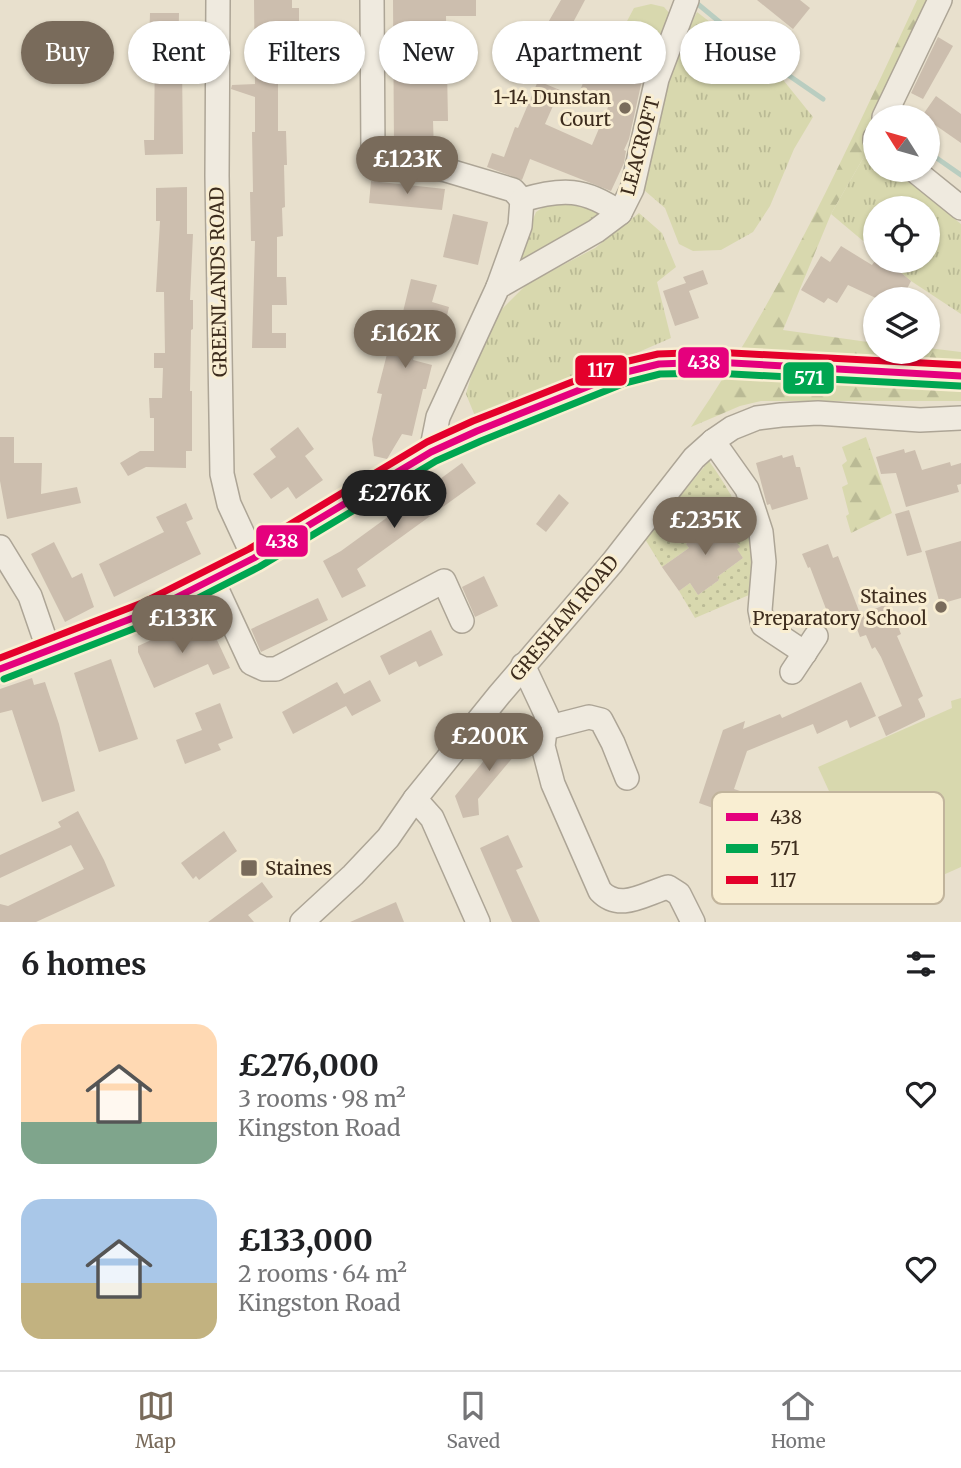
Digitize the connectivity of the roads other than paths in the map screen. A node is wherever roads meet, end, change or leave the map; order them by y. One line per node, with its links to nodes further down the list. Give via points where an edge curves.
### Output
1 (218, 0): 18 (street, GREENLANDS ROAD, via 222,474 229,505)
2 (372, 0): 7 (street, via 373,155 513,190)
3 (940, 0): 5 (street)
4 (687, 1): 9 (street, LEACROFT, via 657,79 632,189)
5 (890, 105)
6 (929, 182): 8 (street)
7 (522, 200): 9 (street, LEACROFT, via 568,191 600,199); 10 (street, via 520,226)
8 (961, 208)
9 (620, 213): 10 (street, LEACROFT)
10 (498, 287): 12 (street)
11 (961, 376): 14 (street, via 714,362 659,364 622,373)
12 (453, 384): 14 (street, via 457,411); 16 (street, via 438,417)
13 (961, 418): 15 (street, GRESHAM ROAD, via 781,415 757,418)
14 (477, 431): 16 (street)
15 (713, 441): 22 (street, GRESHAM ROAD); 24 (street, via 747,489 761,533 763,625 810,644)
16 (431, 452): 18 (street)
17 (0, 547): 21 (street, via 30,596)
18 (254, 558): 19 (street)
19 (213, 581): 20 (street, via 251,663 264,669 276,668 444,582); 21 (street)
20 (462, 621)
21 (49, 651): 23 (street)
22 (523, 665): 25 (street, via 547,716); 27 (street, GRESHAM ROAD)
23 (0, 669)
24 (792, 672)
25 (546, 727): 26 (street, via 589,717 601,720); 30 (street, via 543,746 552,784 600,891 621,903 668,887 679,894)
26 (627, 778)
27 (415, 799): 28 (street, GRESHAM ROAD, via 388,838); 29 (street, via 432,818)
28 (302, 922)
29 (478, 922)
30 (693, 922)

